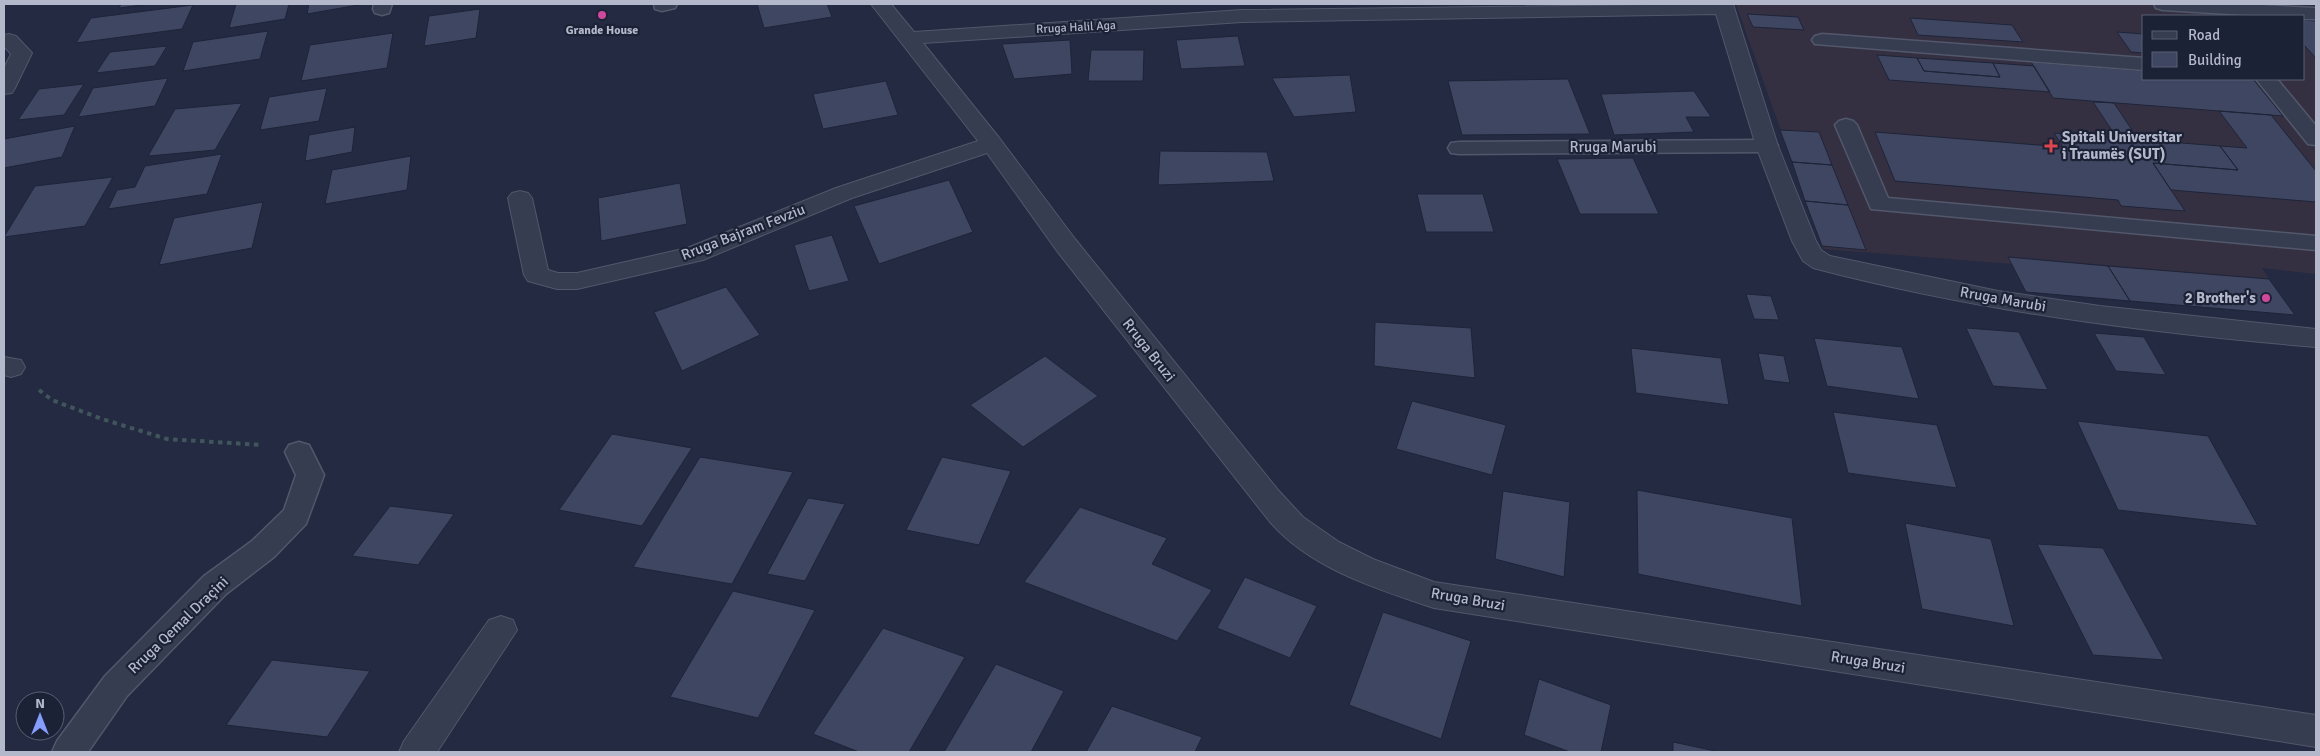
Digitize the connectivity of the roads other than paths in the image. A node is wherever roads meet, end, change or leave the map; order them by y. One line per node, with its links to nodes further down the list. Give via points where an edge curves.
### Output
1 (881, 4): 6 (street, Rruga Bruzi)
2 (2163, 4): 5 (lane)
3 (1724, 6): 4 (street, Rruga Halil Aga); 15 (street, Rruga Marubi)
4 (1241, 10): 6 (street, Rruga Halil Aga)
5 (2314, 14)
6 (909, 39): 14 (street, Rruga Bruzi)
7 (9, 40): 11 (street, via 22,53)
8 (1822, 40): 9 (lane)
9 (2142, 64)
10 (2267, 80): 13 (lane)
11 (4, 88)
12 (1846, 125): 18 (lane, via 1879,204)
13 (2316, 139)
14 (992, 144): 17 (street, Rruga Bajram Fevziu, via 844,193 694,254 577,281 557,281 537,275); 22 (street, Rruga Bruzi, via 1066,244 1267,498 1296,528 1333,555 1377,575 1434,594)
15 (1767, 146): 16 (lane, Rruga Marubi); 19 (street, Rruga Marubi, via 1804,241 1812,255 1822,262 1998,300 2100,315)
16 (1459, 148)
17 (520, 198)
18 (2316, 243)
19 (2316, 338)
20 (299, 452): 23 (lane, Rruga Qemal Draçini, via 310,475 296,516 264,549 215,585 116,686)
21 (501, 630): 24 (street)
22 (2316, 731)
23 (69, 752)
24 (418, 752)

